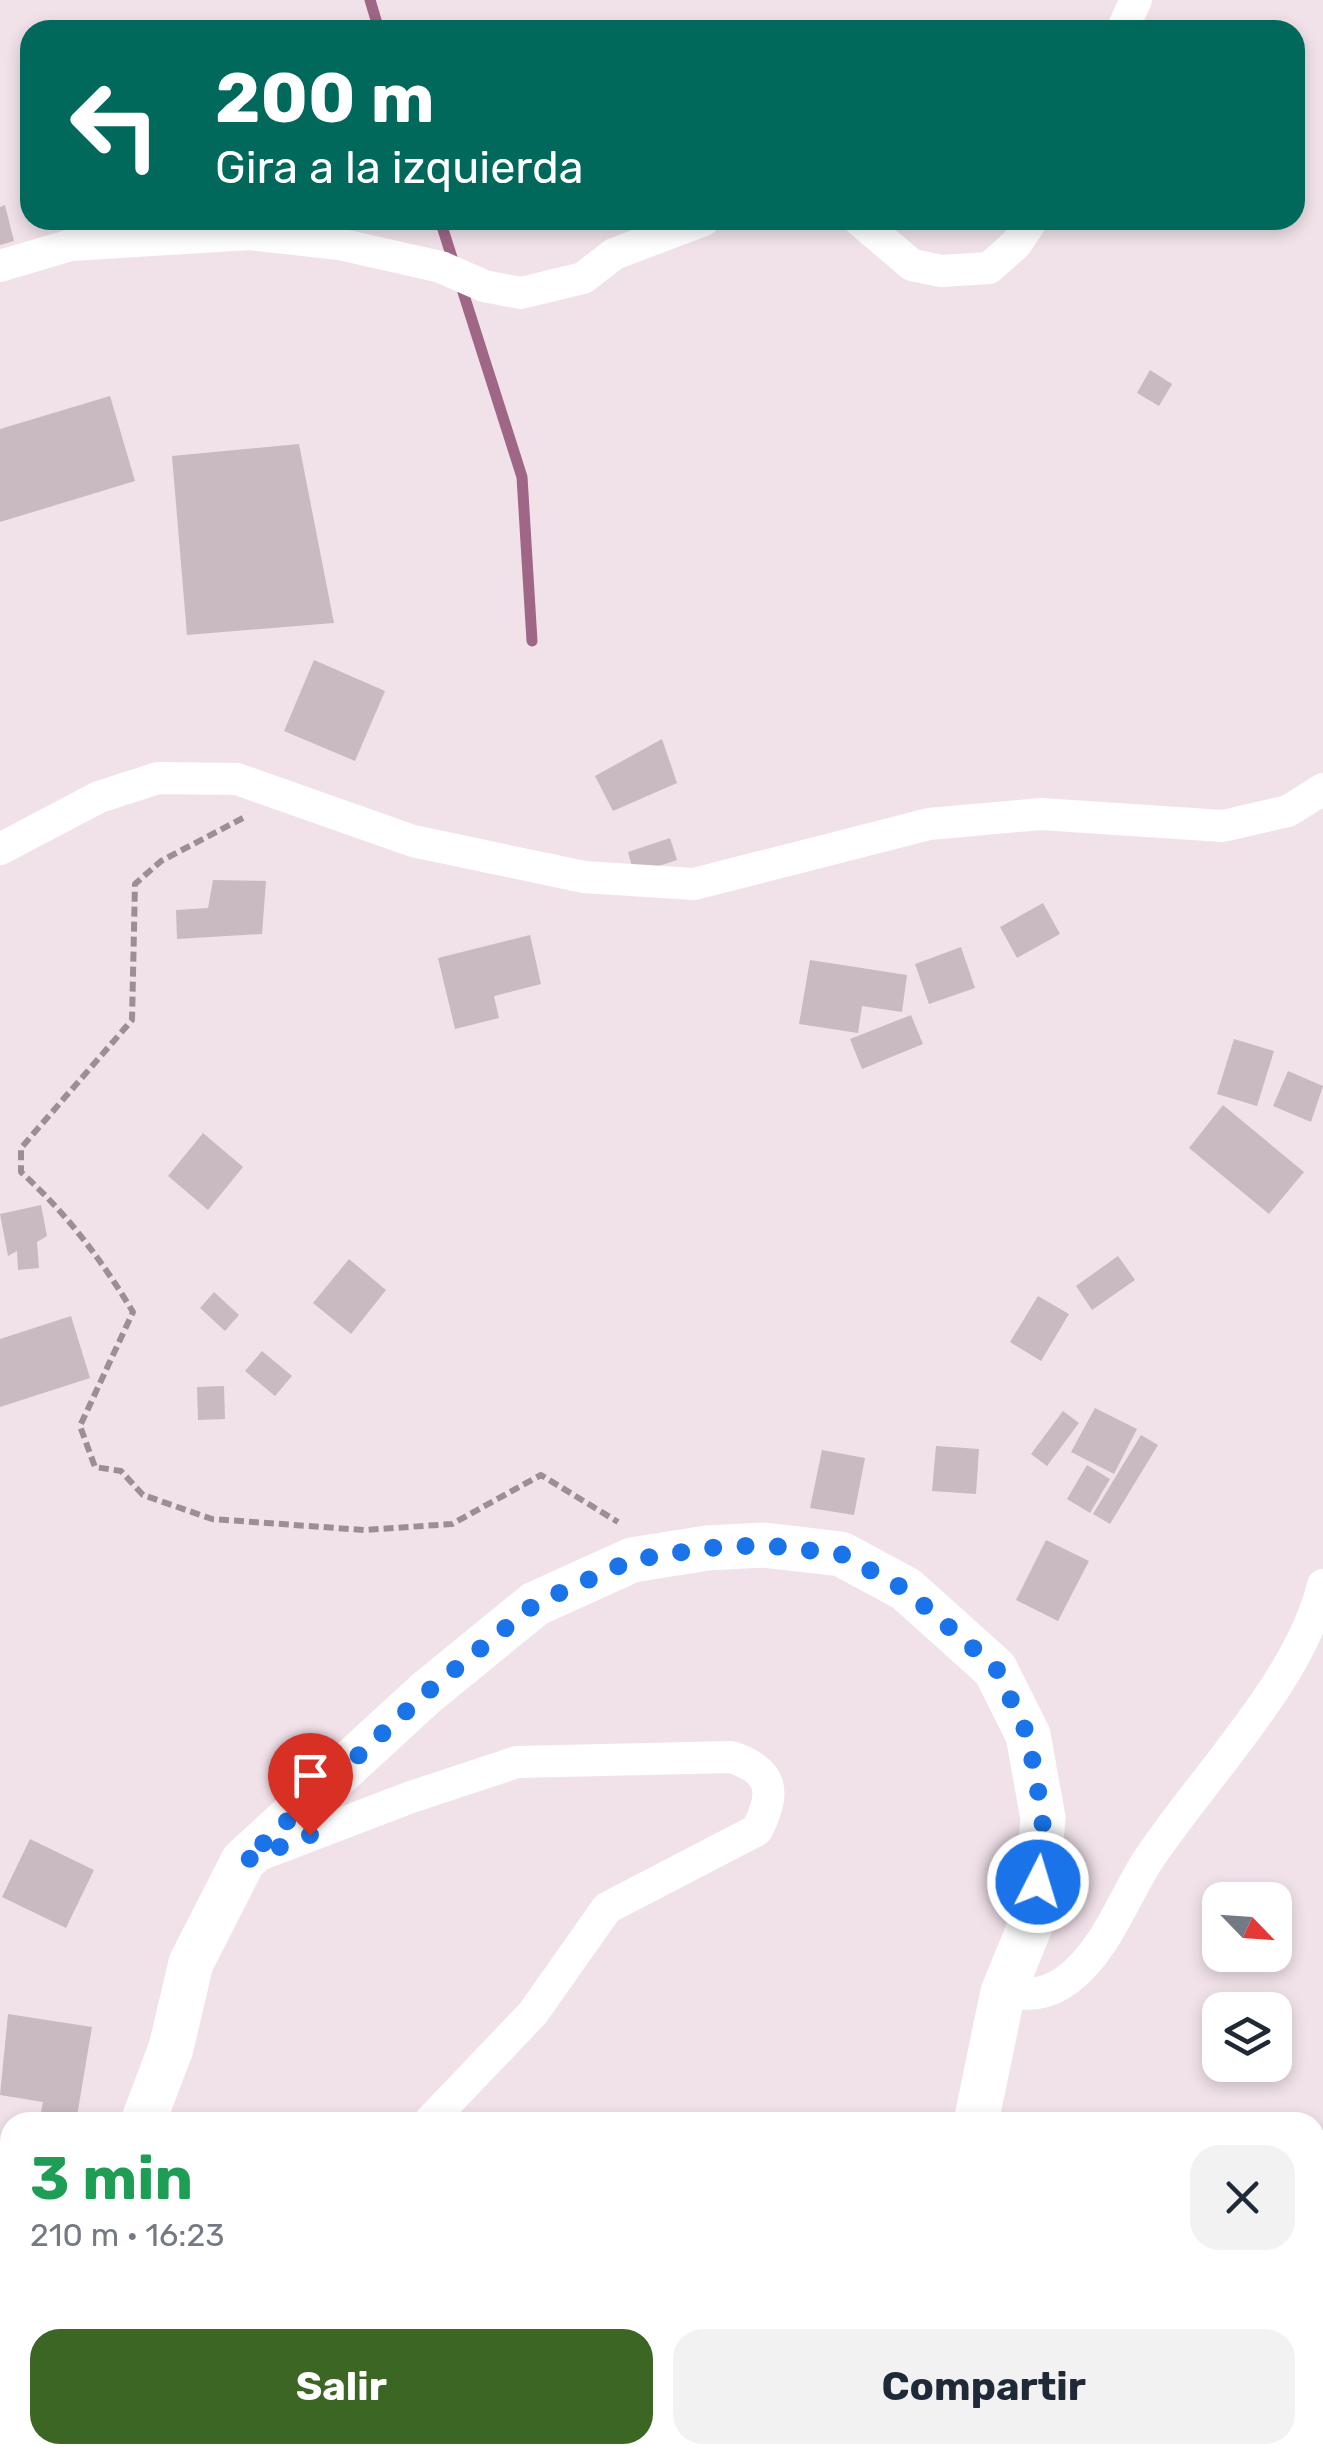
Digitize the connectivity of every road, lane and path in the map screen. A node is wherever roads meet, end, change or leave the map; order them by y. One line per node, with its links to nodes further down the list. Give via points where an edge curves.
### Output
1 (678, 230): 4 (street, via 614,254 583,278 521,292 339,244 248,234 72,245)
2 (871, 230): 3 (street, via 912,264 941,270 989,268)
3 (1025, 230)
4 (0, 266)
5 (1323, 789): 6 (street, via 1288,811 1223,826 1040,814 929,824 694,884 584,877 413,841)
6 (291, 798): 7 (street, via 237,779 158,778 100,797); 8 (path, via 213,830 136,884 132,1020 21,1148 22,1172 99,1256 133,1312 80,1426 95,1467 121,1470 143,1495 212,1520 364,1530 452,1524 540,1474 609,1514)
7 (0, 849)
8 (660, 1556): 10 (main road, via 632,1560 535,1604 426,1693); 11 (main road, via 764,1545 841,1554 906,1590 996,1668 1028,1736 1043,1818 1036,1914)
9 (1323, 1584): 11 (street, via 1296,1655 1148,1860 1100,1942 1070,1978 1040,1996)
10 (244, 1861): 12 (main road, via 191,1963 171,2048); 13 (street, via 517,1762 732,1756 756,1765 767,1780 769,1806 757,1830 606,1908 533,2013)
11 (1003, 1992): 14 (main road)
12 (147, 2112)
13 (438, 2112)
14 (978, 2112)

